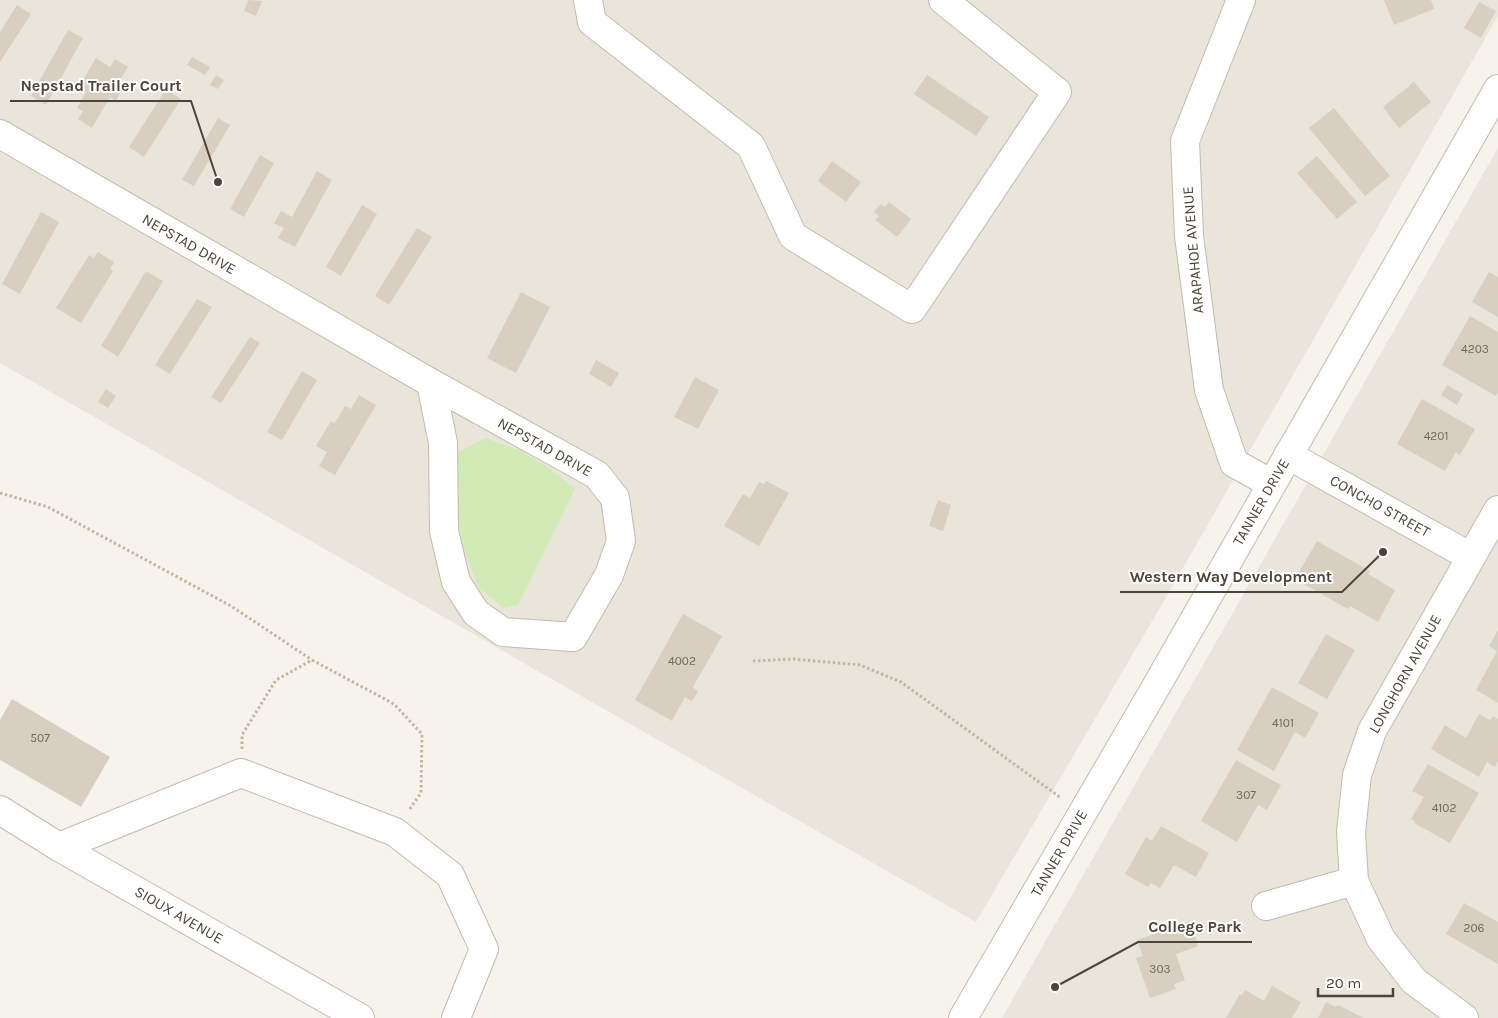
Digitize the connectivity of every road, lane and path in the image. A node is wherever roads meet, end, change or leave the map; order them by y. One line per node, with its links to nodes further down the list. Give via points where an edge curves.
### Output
1 (588, 0): 2 (street, via 592,22 751,146 793,236 912,309 1057,92)
2 (943, 0)
3 (1241, 0): 8 (street, ARAPAHOE AVENUE, via 1185,141 1189,236 1209,390 1234,463)
4 (1498, 89): 7 (street, TANNER DRIVE)
5 (0, 134): 6 (street, NEPSTAD DRIVE)
6 (431, 383): 6 (street, NEPSTAD DRIVE, via 597,475 615,498 621,540 609,575 573,637 503,632 476,613 456,582 444,531 443,444)
7 (1288, 455): 8 (street, TANNER DRIVE); 11 (street, CONCHO STREET)
8 (1272, 484): 16 (street, TANNER DRIVE)
9 (0, 493): 12 (path, via 48,507 231,606)
10 (1498, 510): 11 (street, LONGHORN AVENUE)
11 (1471, 558): 19 (street, LONGHORN AVENUE, via 1372,731 1357,776 1351,832)
12 (312, 660): 14 (path, via 276,680 242,735); 17 (path, via 394,704 422,734 421,793)
13 (753, 661): 16 (path, via 793,659 860,665 901,682)
14 (241, 773): 17 (street); 18 (street)
15 (0, 810): 18 (street, SIOUX AVENUE)
16 (1083, 811): 23 (street, TANNER DRIVE)
17 (395, 832): 22 (street, via 450,875 484,949)
18 (59, 847): 21 (street, SIOUX AVENUE)
19 (1354, 881): 20 (street); 24 (street, via 1381,939 1414,981)
20 (1266, 906)
21 (360, 1018)
22 (456, 1018)
23 (963, 1018)
24 (1464, 1018)

